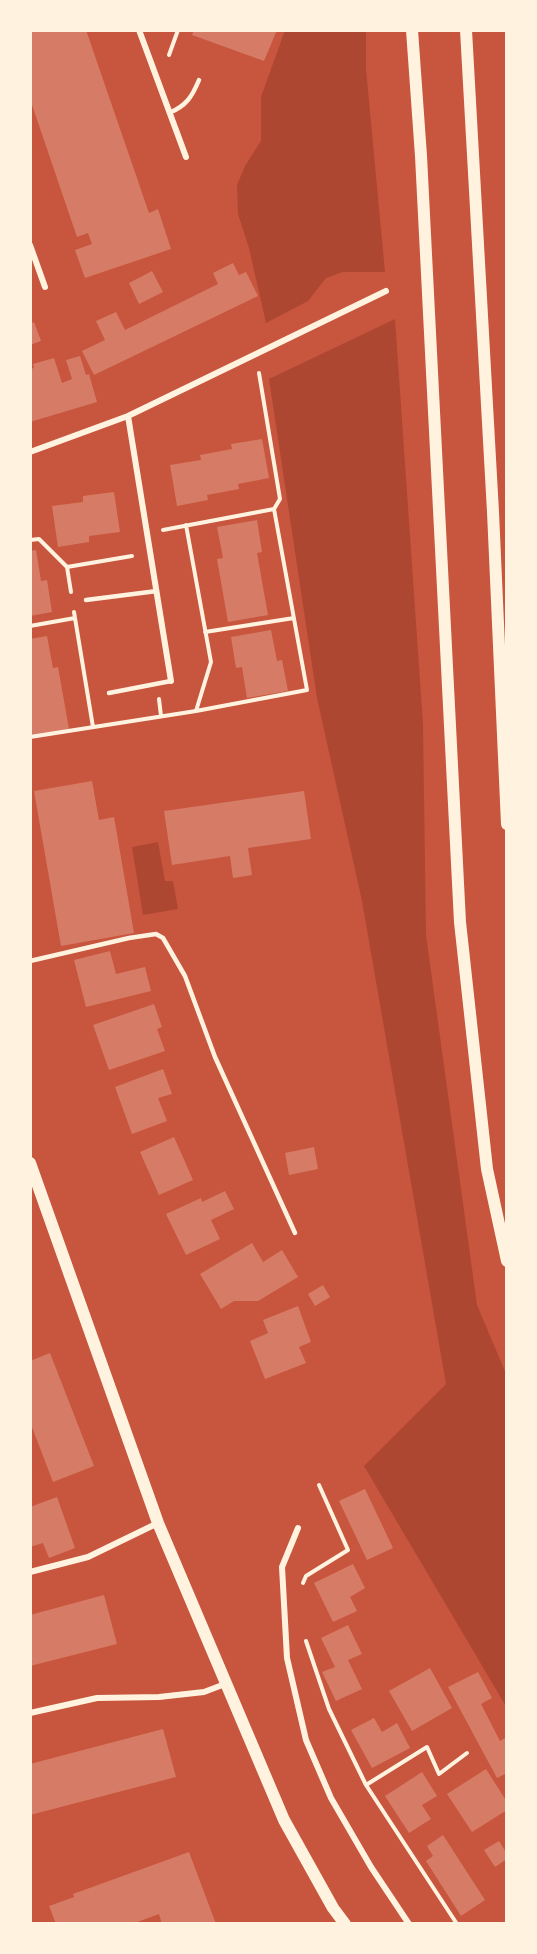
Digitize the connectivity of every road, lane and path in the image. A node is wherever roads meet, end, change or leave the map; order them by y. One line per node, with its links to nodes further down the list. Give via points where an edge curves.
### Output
1 (139, 30): 5 (street)
2 (412, 30): 32 (main road, via 460,922 487,1169)
3 (466, 30): 28 (main road)
4 (200, 80): 5 (lane, via 182,108)
5 (169, 113): 6 (street)
6 (186, 157)
7 (30, 245): 8 (street)
8 (45, 287)
9 (386, 291): 10 (street)
10 (256, 354): 11 (street); 13 (path, via 280,499)
11 (128, 416): 12 (street); 15 (street)
12 (30, 452)
13 (274, 509): 14 (path); 21 (path)
14 (186, 525): 15 (path); 23 (path)
15 (147, 532): 18 (street)
16 (30, 540): 17 (path, via 39,539)
17 (67, 567)
18 (157, 591): 19 (lane); 24 (street)
19 (86, 600)
20 (75, 618): 22 (path)
21 (294, 618): 23 (path); 26 (path, via 308,690)
22 (30, 626)
23 (205, 632): 26 (path, via 211,662)
24 (171, 681): 25 (lane)
25 (109, 693)
26 (196, 711): 27 (path)
27 (30, 737)
28 (507, 824)
29 (30, 961): 31 (lane, via 129,938 156,934 163,938 185,976 215,1057)
30 (30, 1162): 34 (main road)
31 (296, 1233)
32 (507, 1261)
33 (318, 1485): 37 (path, via 348,1550 306,1576)
34 (158, 1523): 36 (street, via 88,1557); 39 (main road)
35 (298, 1527): 44 (street, via 282,1567 287,1658 306,1740 331,1798)
36 (30, 1572)
37 (301, 1585)
38 (304, 1637): 42 (path, via 329,1709)
39 (225, 1684): 40 (street, via 204,1692 97,1698); 43 (main road, via 284,1820)
40 (30, 1713)
41 (467, 1753): 42 (path, via 439,1774 427,1747)
42 (366, 1785): 45 (path)
43 (345, 1924)
44 (410, 1924)
45 (457, 1924)

